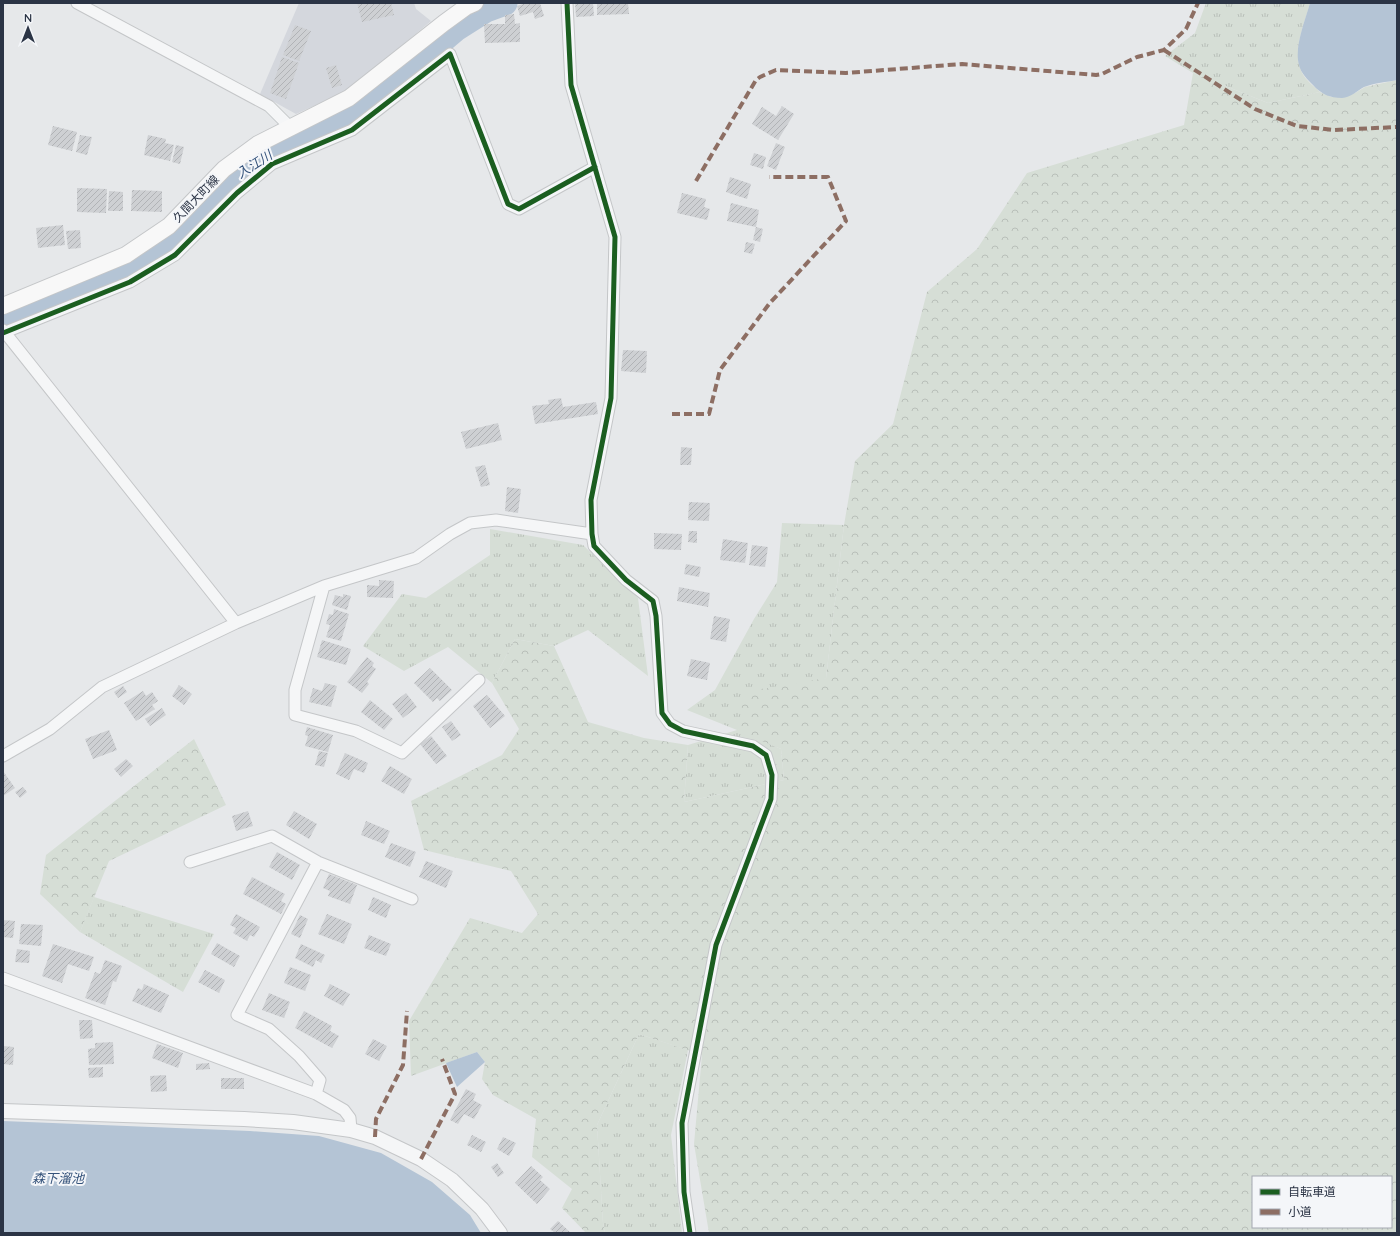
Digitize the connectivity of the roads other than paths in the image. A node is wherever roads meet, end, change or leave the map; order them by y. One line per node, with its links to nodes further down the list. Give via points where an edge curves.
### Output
1 (77, 3): 4 (street, via 269,106)
2 (475, 3): 4 (main road, 久間大町線, via 444,23 349,98)
3 (567, 3): 5 (street, via 571,85)
4 (290, 127): 6 (main road, 久間大町線, via 258,144 224,169 169,226 126,255)
5 (595, 167): 7 (street, via 520,209 508,204 450,54 352,130 272,164 237,193 174,255 130,282); 8 (street, via 615,237 615,276 610,398 591,500)
6 (3, 306)
7 (4, 331): 10 (street)
8 (592, 534): 9 (street, via 496,520 470,523 416,558); 21 (street, via 594,546 626,580 653,601 662,713 670,724 683,732 753,746 766,755 772,775 771,799 716,945 682,1123 684,1192)
9 (324, 586): 10 (street); 11 (street, via 295,690 295,715 356,731 402,753)
10 (236, 623): 12 (street, via 102,687 50,729)
11 (479, 680)
12 (3, 756)
13 (190, 862): 14 (street, via 272,836)
14 (318, 862): 15 (street); 17 (street, via 237,1015 269,1028 299,1056 320,1080)
15 (412, 899)
16 (3, 978): 17 (street)
17 (316, 1094): 19 (street, via 344,1110 350,1118)
18 (3, 1111): 19 (street, via 244,1119 293,1122)
19 (351, 1130): 20 (street, via 375,1137 422,1159 452,1180 482,1209)
20 (500, 1233)
21 (690, 1233)

